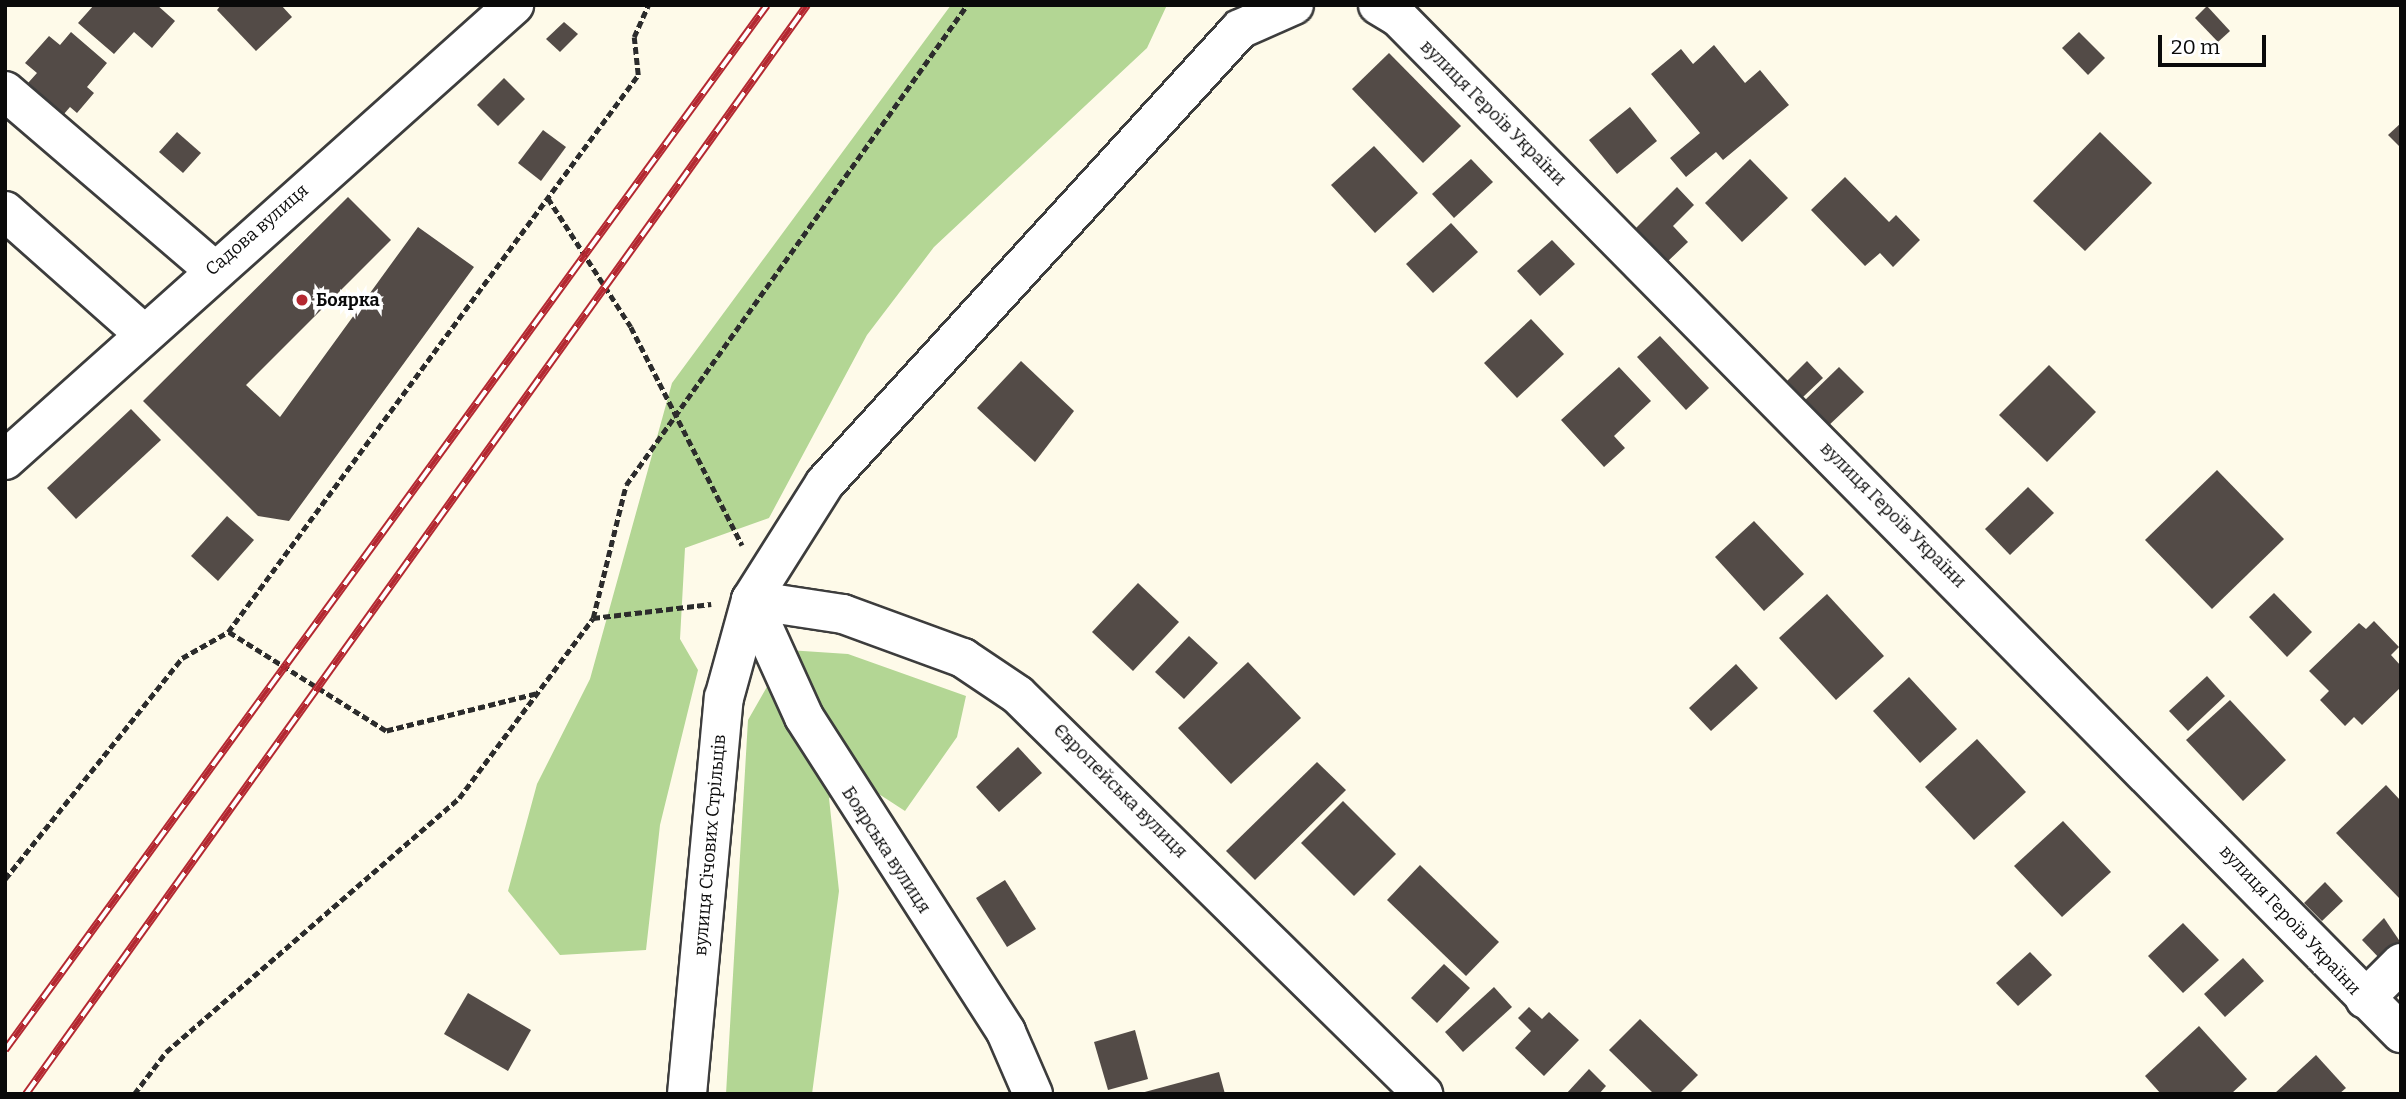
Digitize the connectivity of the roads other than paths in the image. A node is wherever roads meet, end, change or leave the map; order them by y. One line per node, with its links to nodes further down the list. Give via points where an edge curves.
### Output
1 (514, 5): 6 (street, Садова вулиця)
2 (1294, 5): 9 (street, вулиця Січових Стрільців, via 1240,29 825,483)
3 (1396, 9): 11 (street, вулиця Героїв України, via 2160,784)
4 (5, 91): 6 (street)
5 (5, 211): 7 (street)
6 (213, 269): 7 (street, Садова вулиця)
7 (143, 333): 8 (street, Садова вулиця)
8 (5, 460)
9 (751, 600): 13 (street, вулиця Січових Стрільців, via 724,698); 14 (street, Боярська вулиця, via 804,717 1006,1032); 15 (street, Європейська вулиця, via 843,614 963,658 1018,695)
10 (2401, 962): 11 (street)
11 (2365, 999): 12 (street, вулиця Героїв України)
12 (2401, 1033)
13 (687, 1094)
14 (1033, 1094)
15 (1423, 1094)

